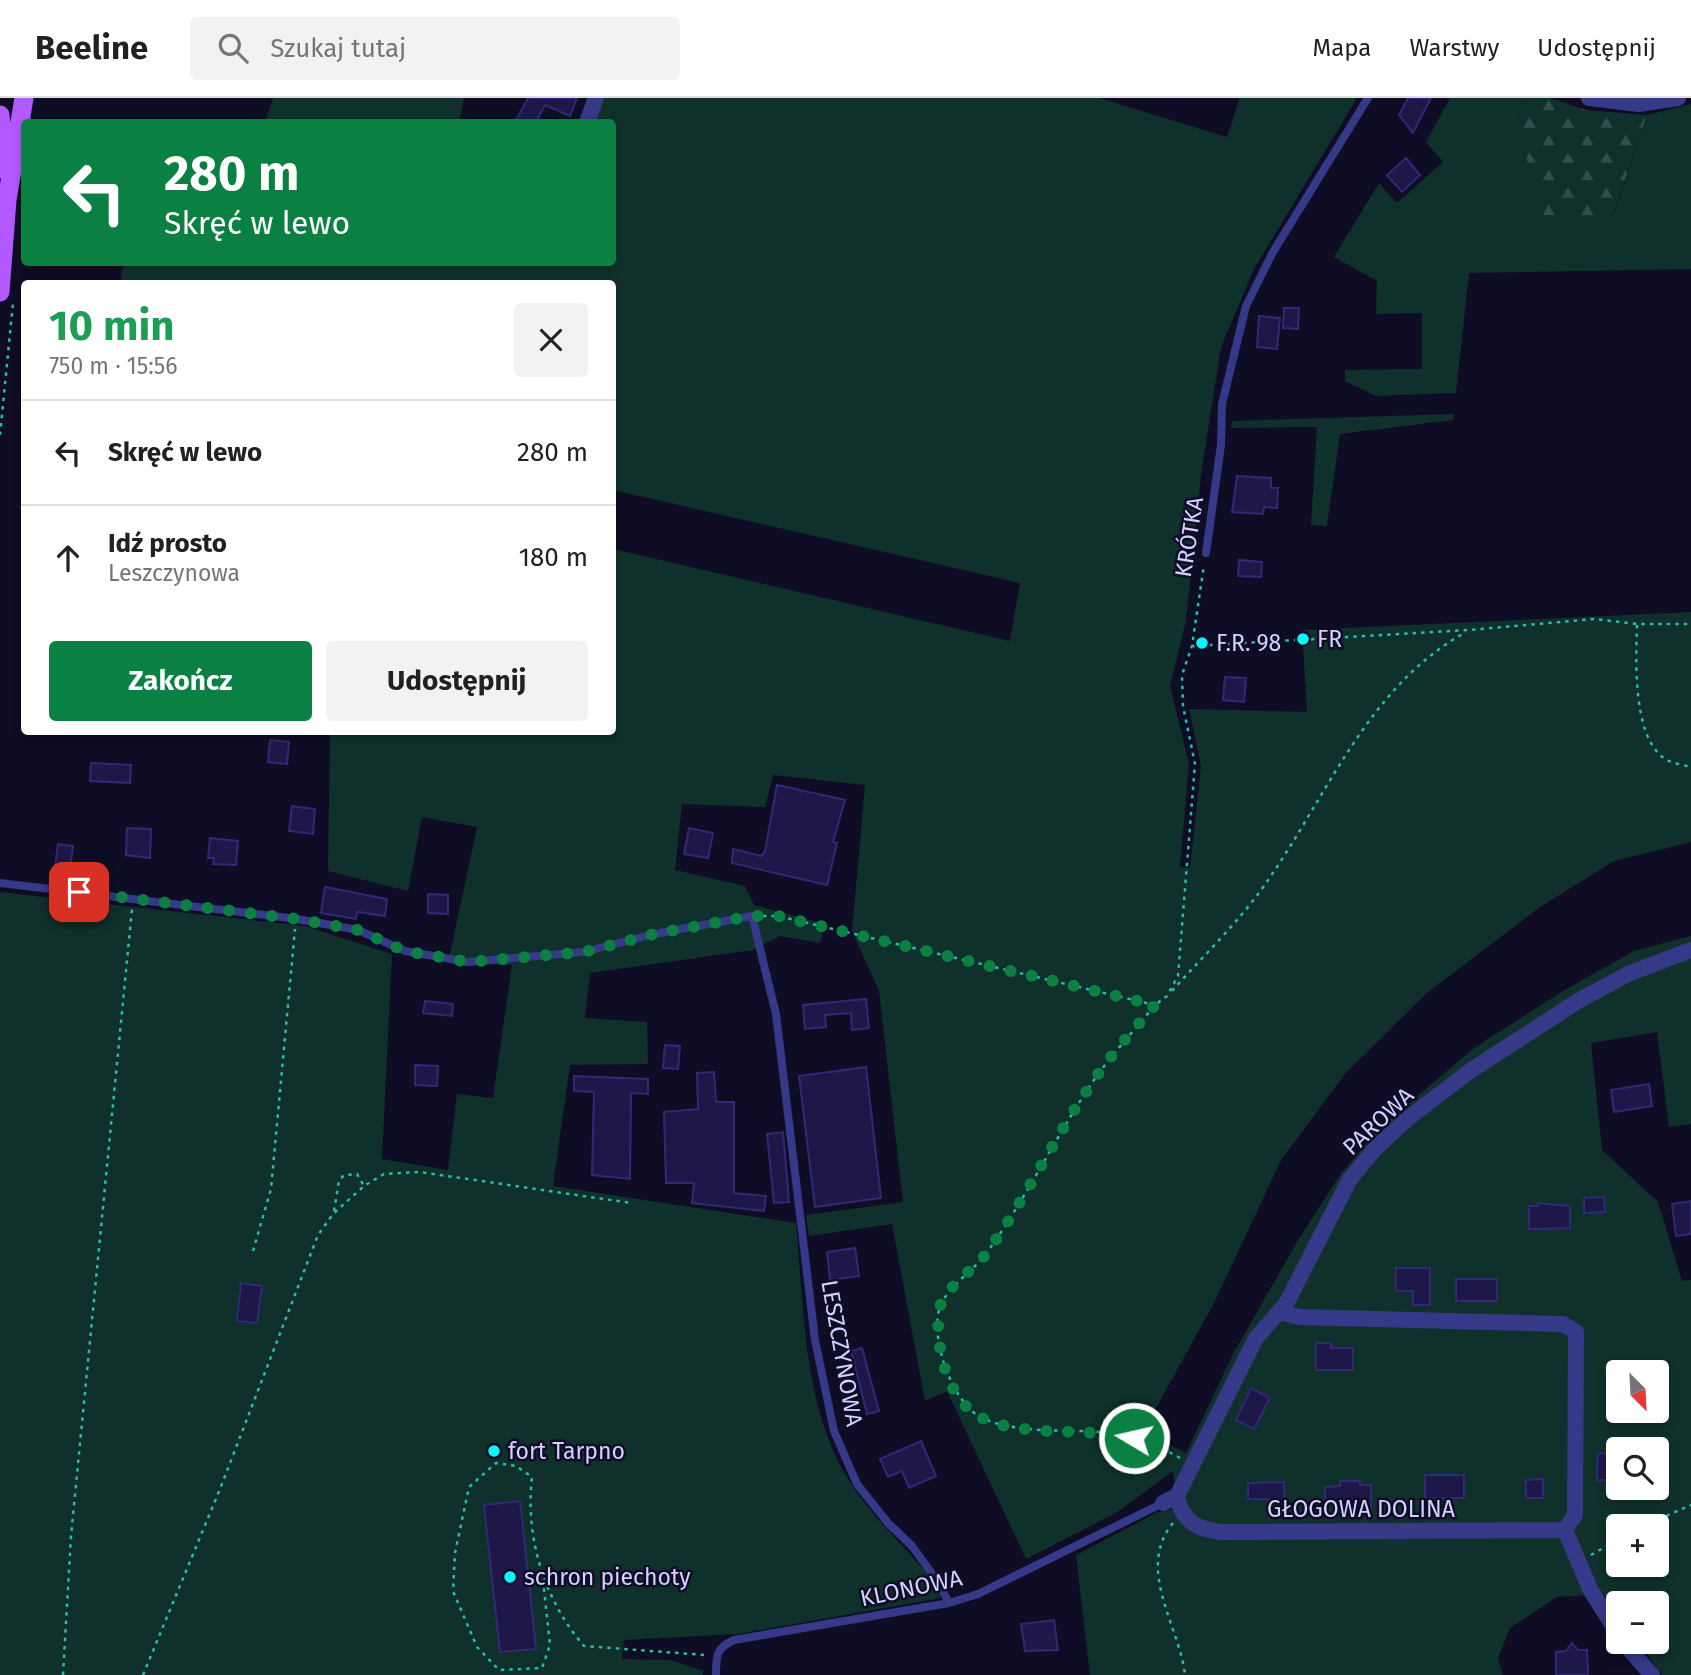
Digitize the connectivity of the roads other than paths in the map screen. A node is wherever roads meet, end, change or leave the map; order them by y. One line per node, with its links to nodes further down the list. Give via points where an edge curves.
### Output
1 (24, 98): 8 (main road)
2 (596, 98): 7 (street)
3 (1368, 98): 10 (lane, KRÓTKA, via 1273,252 1246,306 1222,404)
4 (1589, 98): 5 (street, via 1639,104)
5 (1678, 98)
6 (0, 115): 8 (main road)
7 (588, 119)
8 (7, 200): 9 (main road)
9 (7, 295)
10 (1206, 553)
11 (0, 883): 16 (lane, LESZCZYNOWA, via 297,919 358,930 405,951 468,962 584,952 752,916 776,1014 815,1340 834,1431 857,1484 912,1546)
12 (1691, 950): 13 (street, PAROWA, via 1629,974 1578,1002 1470,1071 1407,1119 1350,1179)
13 (1280, 1311): 14 (street, PAROWA, via 1256,1338); 15 (street, via 1299,1317 1563,1324 1576,1332 1575,1515)
14 (1173, 1502): 15 (street, GŁOGOWA DOLINA, via 1202,1530 1222,1532); 16 (lane, KLONOWA, via 978,1594)
15 (1565, 1530): 17 (street)
16 (948, 1603): 19 (lane, KLONOWA, via 734,1640 716,1655)
17 (1606, 1615)
18 (1634, 1654): 20 (street)
19 (716, 1675)
20 (1652, 1675)

